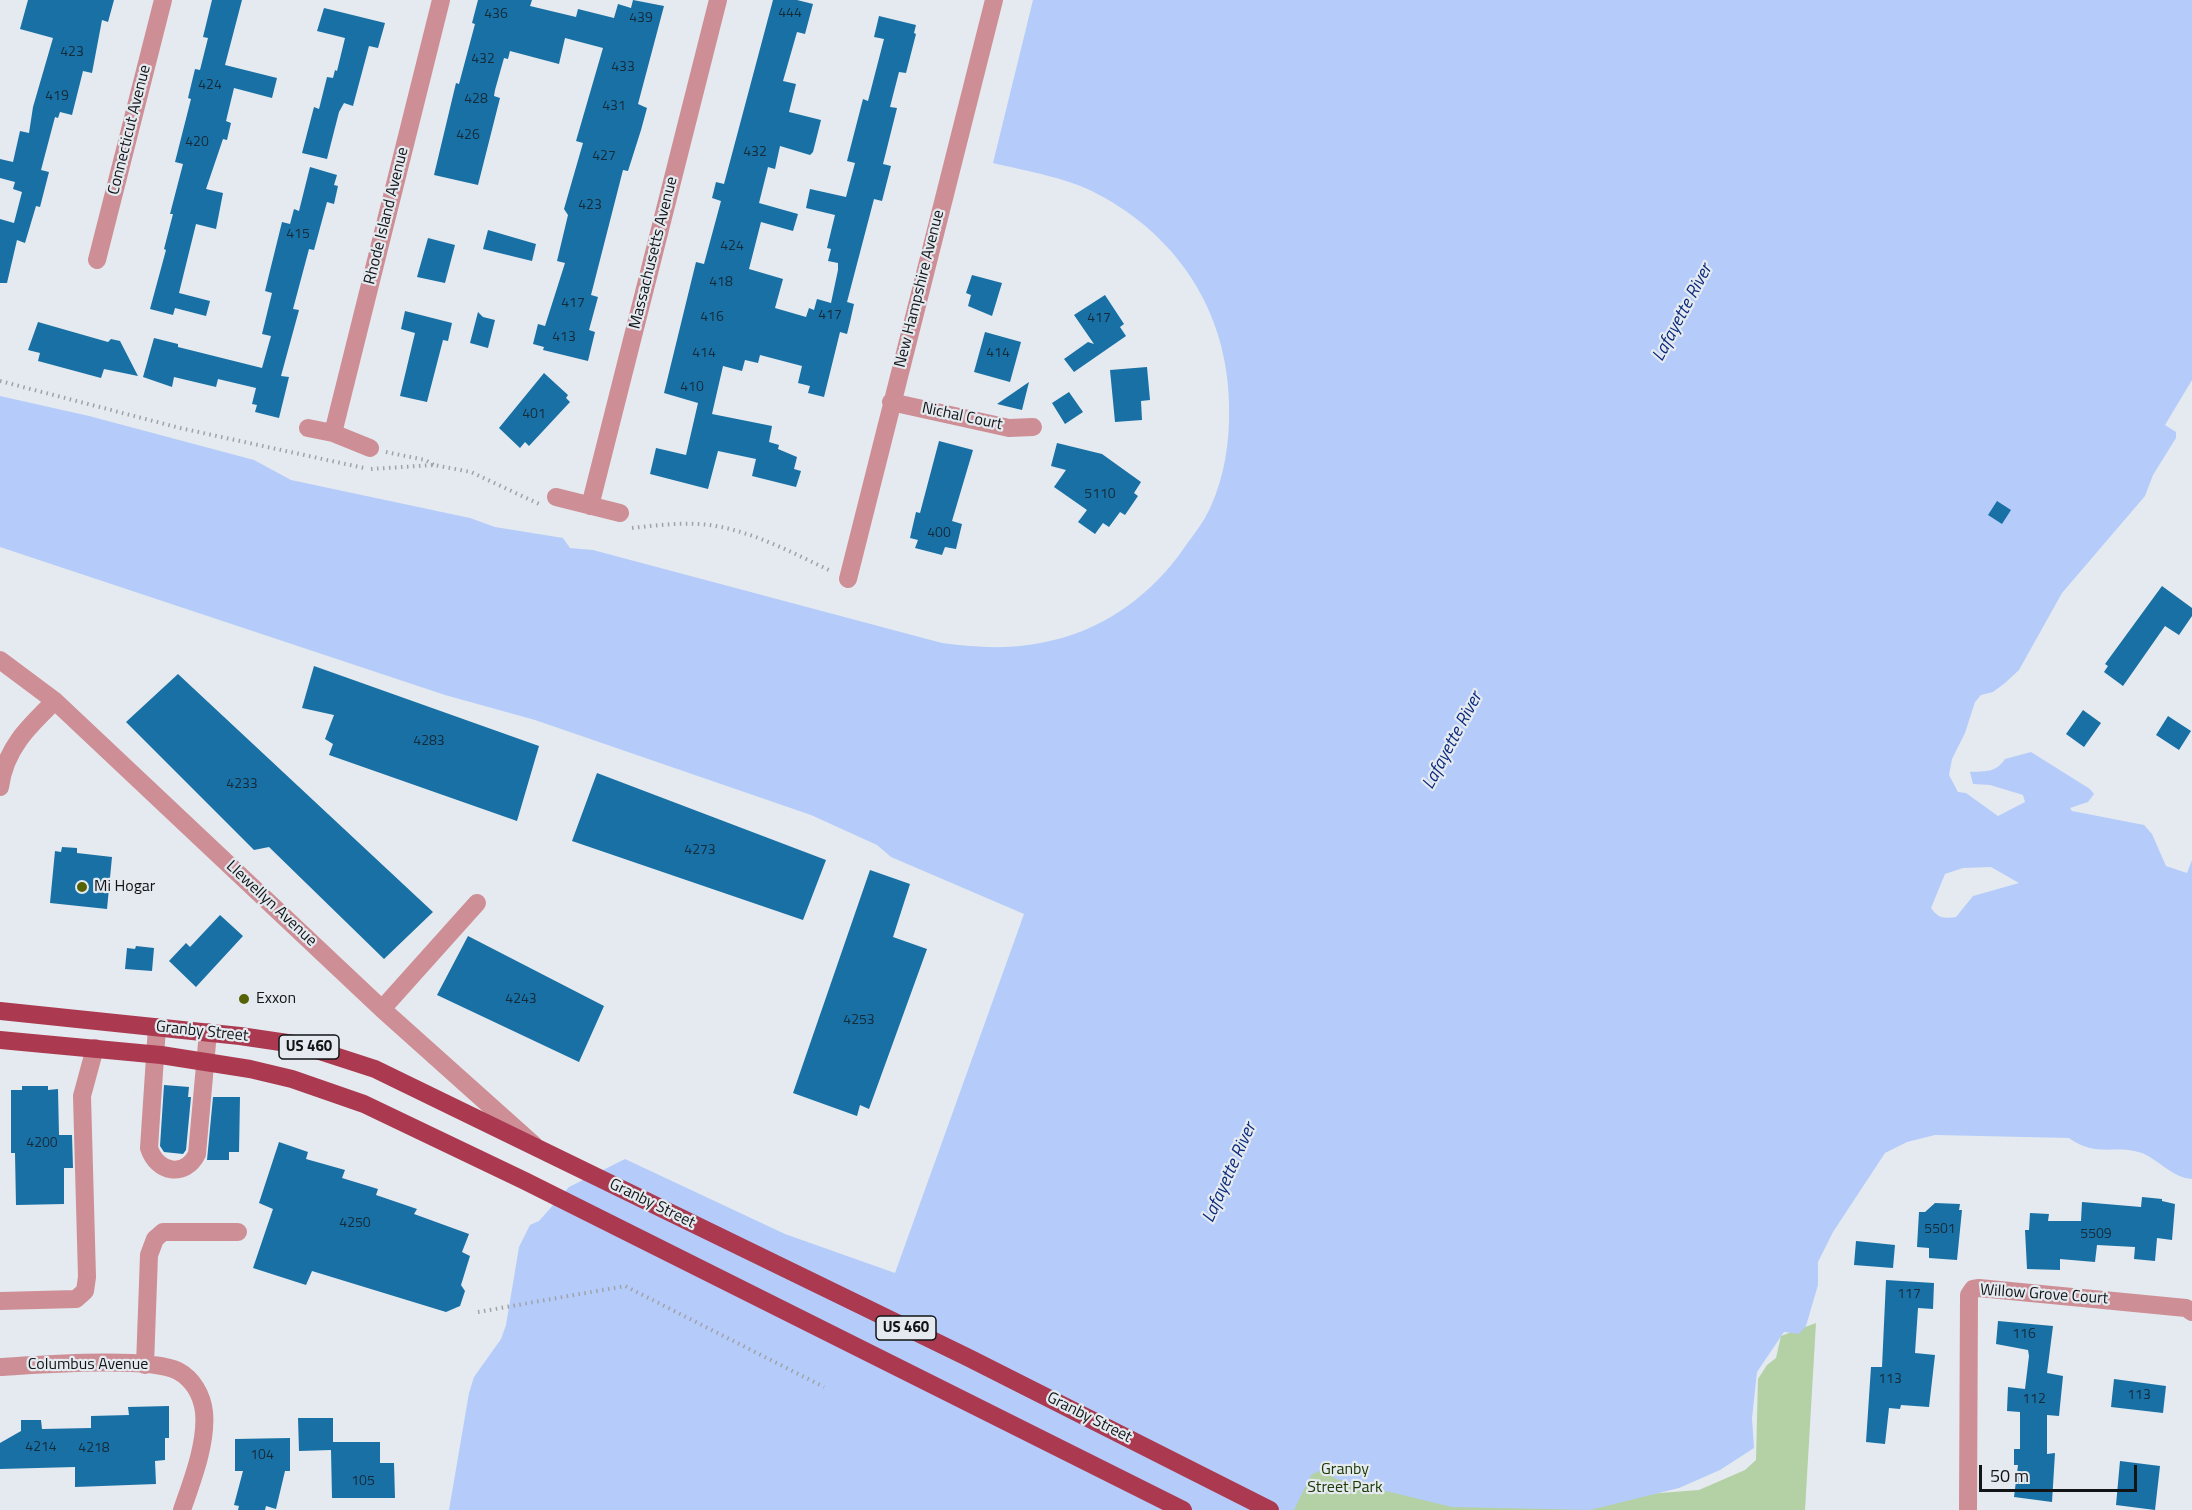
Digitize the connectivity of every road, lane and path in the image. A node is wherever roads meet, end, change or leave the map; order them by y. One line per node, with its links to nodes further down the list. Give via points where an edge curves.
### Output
1 (163, 0): 5 (street, Connecticut Avenue)
2 (441, 0): 10 (street, Rhode Island Avenue)
3 (718, 0): 14 (street, Massachusetts Avenue)
4 (994, 0): 7 (street, New Hampshire Avenue)
5 (97, 260)
6 (0, 381): 12 (path, via 299,456 371,469)
7 (891, 402): 8 (street, Nichal Court, via 1009,428); 16 (street, New Hampshire Avenue)
8 (1033, 427)
9 (308, 428): 10 (street)
10 (333, 433): 11 (street)
11 (370, 448): 12 (path)
12 (434, 465): 13 (path, via 471,472)
13 (552, 503): 14 (street)
14 (590, 506): 15 (street)
15 (625, 521): 16 (path, via 711,525)
16 (848, 579)
17 (0, 660): 18 (street, Llewellyn Avenue)
18 (55, 701): 19 (street); 22 (street, Llewellyn Avenue)
19 (5, 753): 20 (street)
20 (0, 787)
21 (477, 903): 22 (street)
22 (382, 1009): 30 (street, Llewellyn Avenue)
23 (0, 1011): 24 (main road, Granby Street / US 460)
24 (157, 1027): 25 (main road, Granby Street / US 460); 28 (street)
25 (208, 1032): 29 (street); 30 (main road, Granby Street / US 460, via 336,1054 375,1069)
26 (0, 1040): 27 (main road, Granby Street / US 460)
27 (95, 1048): 28 (main road, Granby Street / US 460); 32 (street, via 82,1096 85,1291 76,1299)
28 (154, 1055): 29 (main road, Granby Street / US 460); 29 (street, via 149,1148 153,1161 161,1167 182,1169 192,1164 197,1154)
29 (205, 1062): 39 (main road, Granby Street / US 460, via 292,1079 364,1104 525,1180)
30 (540, 1150): 40 (main road, Granby Street / US 460, via 979,1363)
31 (238, 1232): 35 (street, via 163,1232 155,1239 148,1255)
32 (0, 1301)
33 (478, 1312): 37 (path, via 625,1287)
34 (2192, 1312): 41 (street, Willow Grove Court, via 2186,1308 2090,1297 1973,1289 1969,1295)
35 (145, 1365): 36 (street, Columbus Avenue); 38 (street, Columbus Avenue, via 177,1370 200,1395 204,1426)
36 (0, 1367)
37 (824, 1387)
38 (183, 1510)
39 (1183, 1510)
40 (1270, 1510)
41 (1968, 1510)

